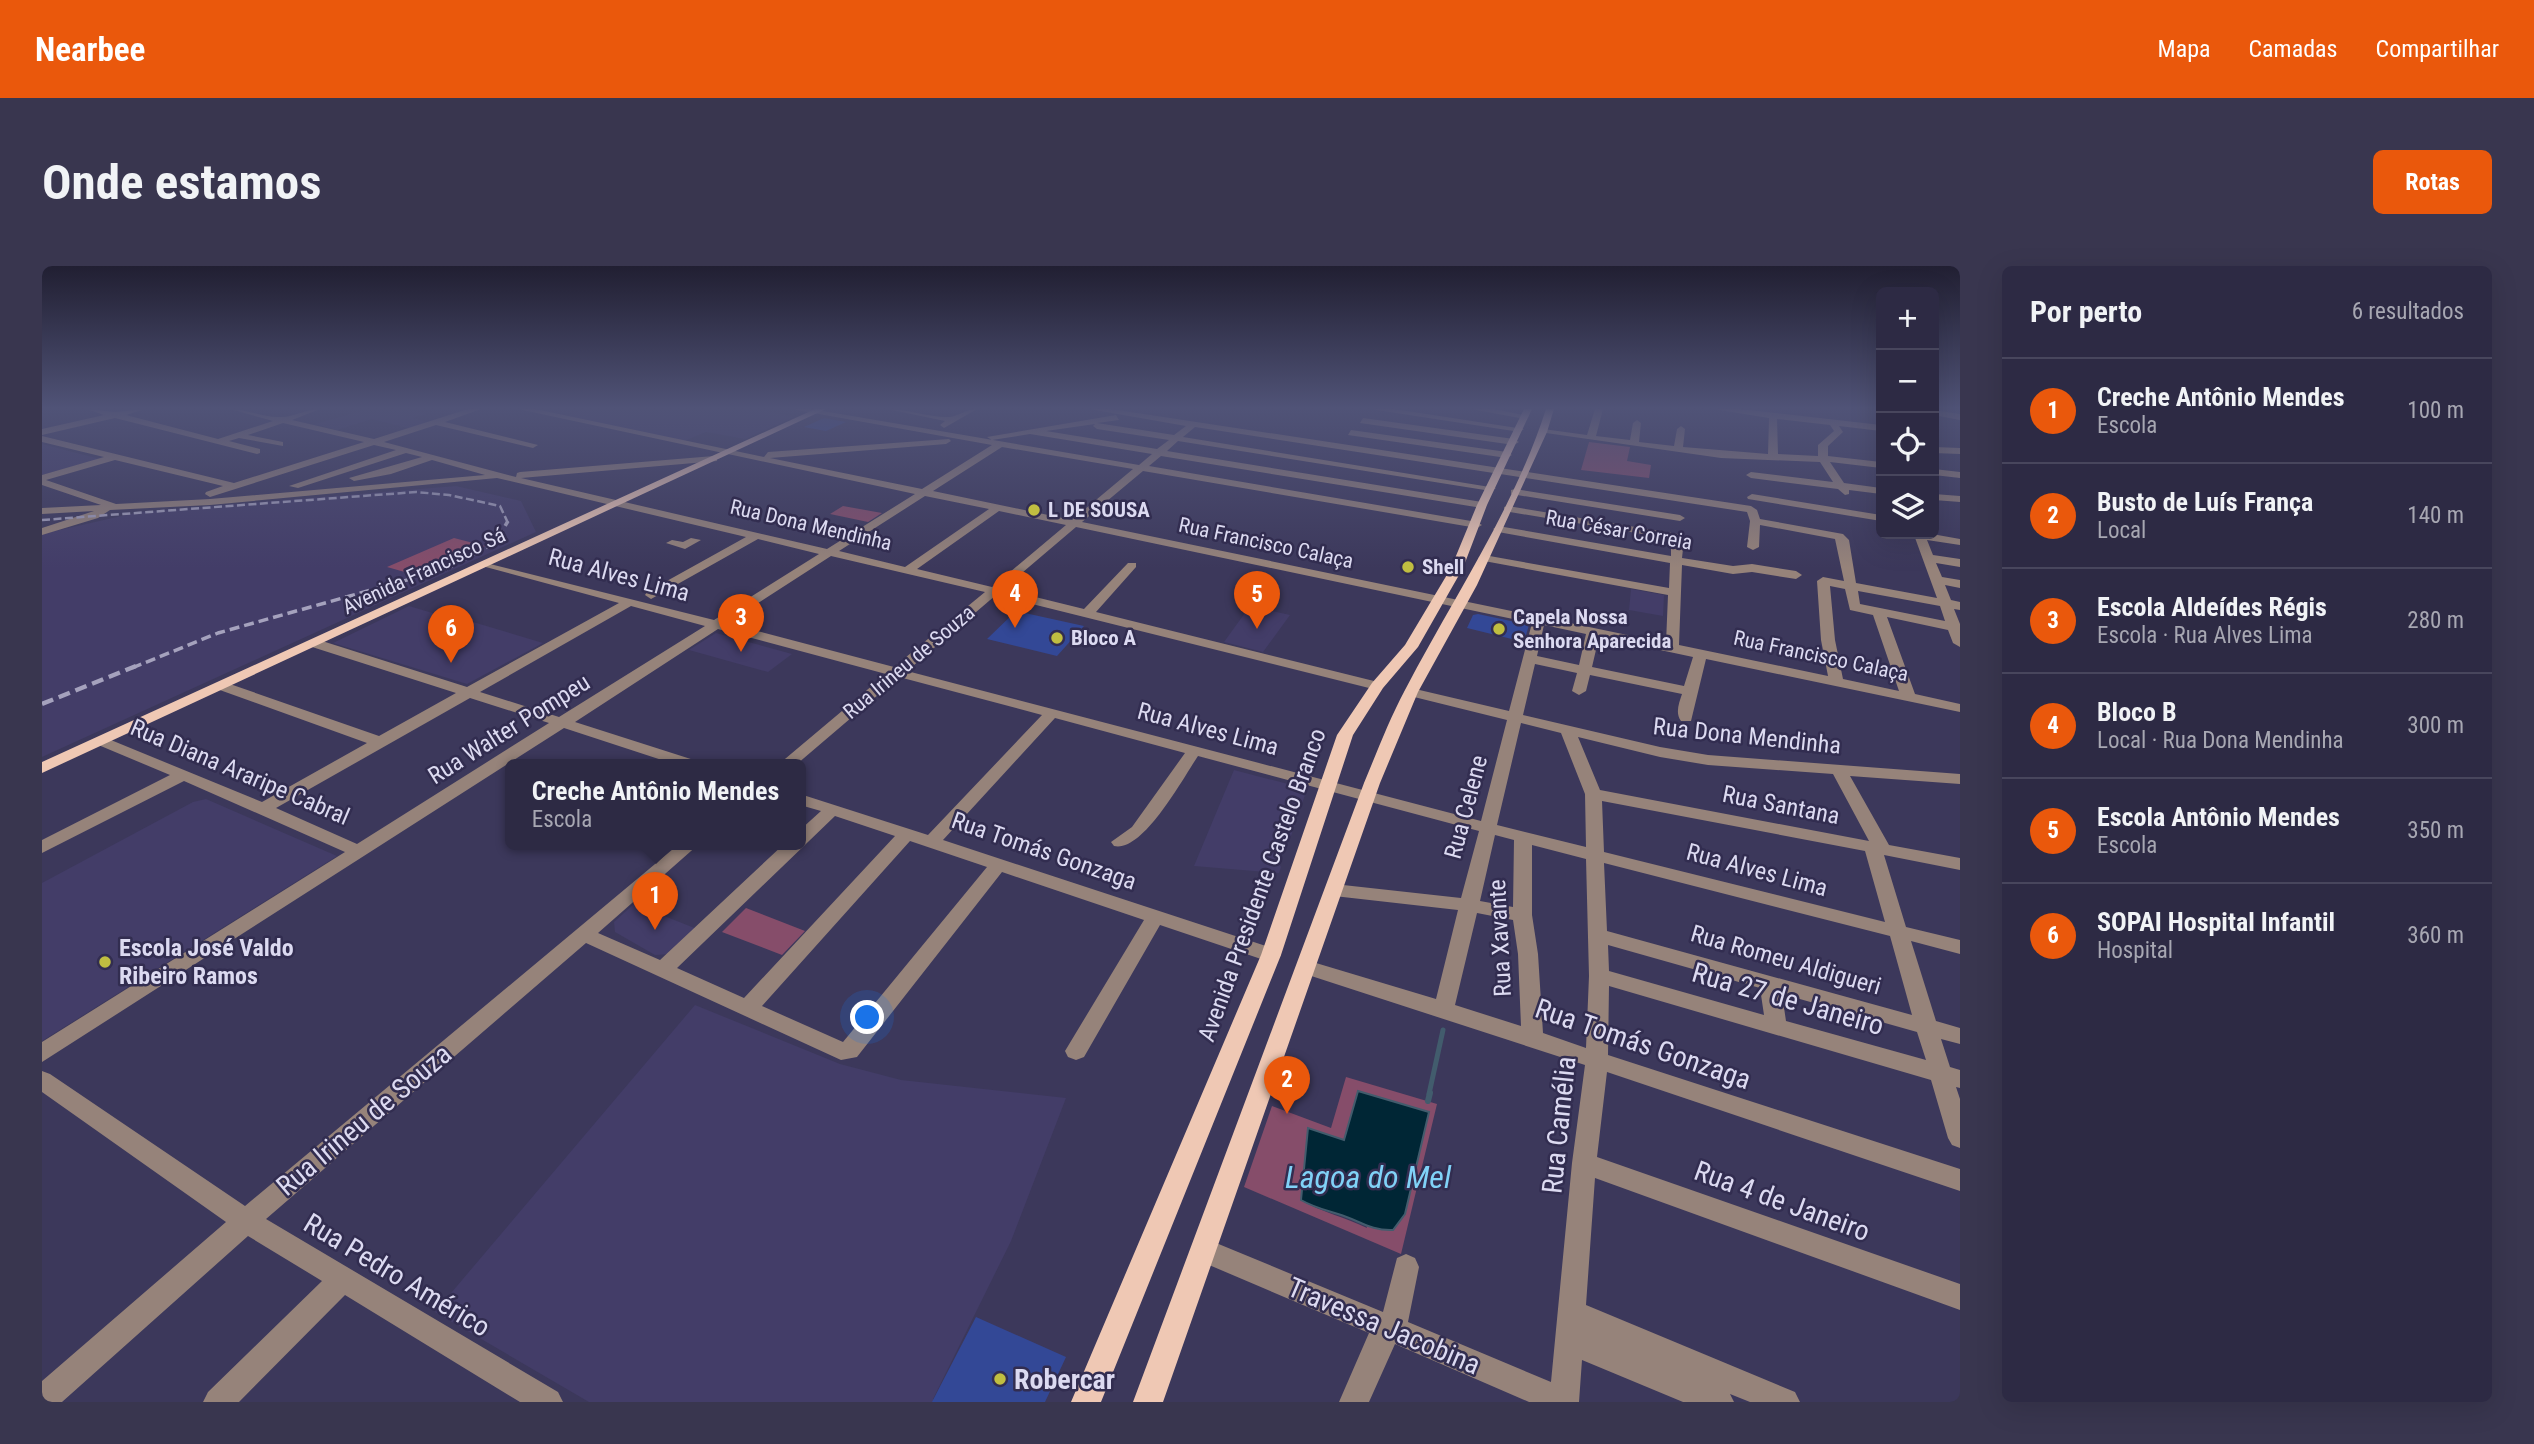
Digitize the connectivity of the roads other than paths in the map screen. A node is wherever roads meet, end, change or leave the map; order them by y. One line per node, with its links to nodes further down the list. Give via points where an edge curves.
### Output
1 (98, 462): 29 (street)
2 (135, 462): 30 (street)
3 (311, 462): 30 (street)
4 (370, 462): 38 (street)
5 (417, 462): 36 (street)
6 (451, 462): 27 (street, Rua Dona Mendinha)
7 (655, 462): 27 (street)
8 (707, 462): 44 (main road, Avenida Francisco Sá)
9 (769, 462): 37 (street, Rua Francisco Calaça)
10 (972, 462): 37 (street, Rua Walter Pompeu)
11 (1101, 462): 22 (street)
12 (1148, 462): 22 (street, Rua Irineu de Souza)
13 (1219, 462): 28 (street)
14 (1327, 462): 28 (street); 32 (street)
15 (1439, 462): 23 (street)
16 (1503, 462): 23 (main road, Avenida Presidente Castelo Branco)
17 (1529, 462): 24 (main road)
18 (1749, 462): 25 (street)
19 (1825, 462): 31 (street)
20 (1852, 462): 21 (street)
21 (1876, 464)
22 (1140, 469): 39 (street); 56 (street, Rua Irineu de Souza)
23 (1499, 471): 24 (street); 32 (main road, Avenida Presidente Castelo Branco)
24 (1523, 474): 35 (main road); 41 (street)
25 (1751, 475): 31 (street); 49 (street)
26 (1955, 475): 34 (street)
27 (505, 476): 36 (street); 44 (street, Rua Dona Mendinha)
28 (1314, 478): 39 (street); 45 (street)
29 (42, 480): 46 (street, via 111,504)
30 (234, 486): 43 (street)
31 (1841, 487): 33 (street); 51 (street)
32 (1491, 488): 45 (main road, Avenida Presidente Castelo Branco)
33 (1876, 490)
34 (1960, 491)
35 (1515, 492): 48 (main road); 53 (street)
36 (299, 493): 38 (street)
37 (922, 494): 47 (street, Rua Francisco Calaça); 68 (street, Rua Walter Pompeu)
38 (264, 496): 43 (street)
39 (1298, 496): 57 (street)
40 (1939, 497): 42 (street)
41 (1681, 498): 49 (street); 53 (street)
42 (1960, 499)
43 (186, 502): 46 (street)
44 (618, 503): 62 (street, Rua Dona Mendinha); 72 (main road, Avenida Francisco Sá)
45 (1482, 505): 57 (main road, Avenida Presidente Castelo Branco)
46 (108, 508): 50 (street); 54 (street)
47 (996, 509): 56 (street, Rua Francisco Calaça); 75 (street)
48 (1508, 509): 58 (main road); 63 (street)
49 (1753, 509): 51 (street); 67 (street); 79 (street, via 1839,536)
50 (42, 511)
51 (1861, 514): 52 (street)
52 (1876, 517)
53 (1680, 518): 63 (street)
54 (88, 519): 55 (street); 60 (street)
55 (42, 521)
56 (1073, 525): 80 (street, Rua Irineu de Souza); 83 (street, Rua Francisco Calaça)
57 (1476, 525): 83 (main road, Avenida Presidente Castelo Branco)
58 (1498, 529): 69 (main road); 71 (street, Rua César Correia)
59 (1939, 529): 61 (street)
60 (42, 532)
61 (1960, 533)
62 (759, 534): 68 (street, Rua Dona Mendinha); 82 (street)
63 (1678, 537): 71 (street)
64 (1939, 538): 66 (street)
65 (1921, 539): 70 (street)
66 (1960, 542)
67 (1753, 547)
68 (830, 552): 75 (street, Rua Dona Mendinha); 91 (street, Rua Walter Pompeu)
69 (1484, 558): 81 (street); 86 (main road)
70 (1927, 558): 73 (street); 77 (street)
71 (1677, 560): 76 (street, Rua César Correia); 81 (street)
72 (486, 564): 84 (street, Rua Alves Lima); 94 (main road, Avenida Francisco Sá)
73 (1960, 564)
74 (1132, 565): 88 (street)
75 (908, 570): 80 (street, Rua Dona Mendinha)
76 (1796, 575)
77 (1935, 580): 78 (street); 85 (street)
78 (1960, 584)
79 (1850, 585): 85 (street); 89 (street, via 1851,604); 101 (street, via 1823,580)
80 (995, 590): 88 (street, Rua Dona Mendinha); 100 (street, Rua Irineu de Souza)
81 (1675, 593): 96 (street)
82 (651, 594)
83 (1440, 599): 86 (street, Rua Francisco Calaça); 103 (main road, Avenida Presidente Castelo Branco, via 1411,647)
84 (629, 602): 91 (street, Rua Alves Lima); 107 (street)
85 (1946, 603): 87 (street); 92 (street)
86 (1461, 604): 90 (street, Rua Francisco Calaça); 106 (main road)
87 (1960, 606)
88 (1087, 614): 103 (street, Rua Dona Mendinha)
89 (1879, 614): 92 (street); 108 (street)
90 (1539, 620): 93 (street, Rua Francisco Calaça); 98 (street, Rua Celene)
91 (715, 626): 100 (street, Rua Alves Lima); 113 (street, Rua Walter Pompeu)
92 (1956, 627): 95 (street)
93 (1594, 630): 96 (street, Rua Francisco Calaça); 99 (street)
94 (314, 643): 102 (main road, Avenida Francisco Sá); 107 (street)
95 (1960, 643)
96 (1672, 646): 97 (street, Rua Francisco Calaça)
97 (1701, 652): 101 (street, Rua Francisco Calaça); 105 (street)
98 (1530, 659): 99 (street); 112 (street, Rua Celene)
99 (1584, 670): 104 (street); 105 (street)
100 (896, 674): 110 (street, Rua Alves Lima); 119 (street, Rua Irineu de Souza)
101 (1836, 682): 108 (street, Rua Francisco Calaça)
102 (222, 686): 115 (main road, Avenida Francisco Sá); 116 (street)
103 (1377, 686): 124 (main road, Avenida Presidente Castelo Branco, via 1345,735)
104 (1579, 691)
105 (1689, 691): 111 (street)
106 (1410, 692): 112 (street, Rua Dona Mendinha); 125 (main road)
107 (467, 693): 113 (street); 116 (street)
108 (1908, 696): 109 (street, Rua Francisco Calaça)
109 (1960, 708)
110 (1051, 714): 117 (street, Rua Alves Lima); 134 (street)
111 (1686, 718)
112 (1515, 719): 114 (street, Rua Dona Mendinha); 130 (street, Rua Celene)
113 (561, 722): 118 (street); 140 (street, Rua Walter Pompeu)
114 (1568, 732): 121 (street, Rua Dona Mendinha, via 1708,760); 126 (street, Rua Camélia)
115 (101, 741): 120 (main road, Avenida Francisco Sá); 122 (street, Rua Diana Araripe Cabral)
116 (380, 742): 128 (street)
117 (1194, 751): 124 (street, Rua Alves Lima); 135 (street, via 1138,831)
118 (676, 759)
119 (793, 759)
120 (42, 768)
121 (1837, 769): 123 (street, Rua Dona Mendinha); 137 (street, via 1853,792)
122 (183, 775): 128 (street, Rua Diana Araripe Cabral); 136 (street)
123 (1960, 779)
124 (1327, 785): 125 (street, Rua Alves Lima); 152 (main road, Avenida Presidente Castelo Branco)
125 (1368, 794): 130 (street, Rua Alves Lima); 144 (main road)
126 (1593, 794): 137 (street, Rua Santana); 141 (street, Rua Camélia)
127 (806, 801): 129 (street, Rua Tomás Gonzaga)
128 (263, 808): 140 (street, Rua Diana Araripe Cabral)
129 (833, 809): 131 (street, Rua Tomás Gonzaga); 132 (street)
130 (1486, 826): 133 (street, Rua Alves Lima); 145 (street, Rua Celene)
131 (908, 833): 134 (street, Rua Tomás Gonzaga); 157 (street)
132 (806, 834)
133 (1523, 837): 141 (street, Rua Alves Lima); 146 (street, Rua Xavante)
134 (932, 841): 142 (street, Rua Tomás Gonzaga)
135 (1120, 842)
136 (42, 847)
137 (1877, 848): 143 (street, Rua Santana); 148 (street)
138 (683, 850): 149 (street, Rua Irineu de Souza)
139 (789, 850): 154 (street)
140 (358, 851): 164 (street, Rua Walter Pompeu)
141 (1594, 853): 148 (street, Rua Alves Lima); 150 (street, Rua Camélia)
142 (999, 864): 147 (street, Rua Tomás Gonzaga); 157 (street, via 849,1051)
143 (1960, 864)
144 (1334, 890): 145 (street); 153 (main road)
145 (1467, 905): 146 (street); 158 (street, Rua Celene)
146 (1522, 915): 162 (street, Rua Xavante)
147 (1155, 917): 152 (street, Rua Tomás Gonzaga); 163 (street)
148 (1898, 933): 151 (street, Rua Alves Lima); 160 (street)
149 (583, 934): 154 (street); 171 (street, Rua Irineu de Souza)
150 (1598, 935): 155 (street, Rua Camélia); 156 (street, Rua Romeu Aldigueri)
151 (1960, 947)
152 (1271, 955): 181 (main road, Avenida Presidente Castelo Branco)
153 (1306, 967): 158 (street, Rua Tomás Gonzaga); 172 (main road)
154 (662, 970): 157 (street)
155 (1599, 976): 159 (street, Rua 27 de Janeiro); 165 (street, Rua Camélia)
156 (1770, 983): 159 (street); 160 (street, Rua Romeu Aldigueri)
157 (748, 1008)
158 (1444, 1008): 162 (street, Rua Tomás Gonzaga)
159 (1776, 1027): 166 (street, Rua 27 de Janeiro)
160 (1927, 1027): 161 (street, Rua Romeu Aldigueri); 166 (street)
161 (1960, 1036)
162 (1532, 1037): 165 (street, Rua Tomás Gonzaga)
163 (1076, 1051)
164 (42, 1053)
165 (1597, 1058): 169 (street, Rua Camélia); 170 (street, Rua Tomás Gonzaga)
166 (1951, 1077): 168 (street)
167 (42, 1080): 171 (street, Rua Pedro Américo)
168 (1960, 1138)
169 (1584, 1163): 175 (street, Rua 4 de Janeiro); 176 (street, Rua Camélia)
170 (1960, 1180)
171 (246, 1221): 174 (street, Rua Pedro Américo); 178 (street, Rua Irineu de Souza)
172 (1204, 1250): 177 (street, Travessa Jacobina); 182 (main road)
173 (1406, 1267): 177 (street, via 1395,1319)
174 (342, 1280): 179 (street); 180 (street, Rua Pedro Américo)
175 (1960, 1297)
176 (1570, 1326): 184 (street, Rua Camélia); 185 (street); 186 (street)
177 (1388, 1328): 183 (street); 184 (street, Travessa Jacobina)
178 (42, 1400)
179 (218, 1402)
180 (548, 1402)
181 (1086, 1402)
182 (1148, 1402)
183 (1354, 1402)
184 (1564, 1402)
185 (1719, 1402)
186 (1785, 1402)

